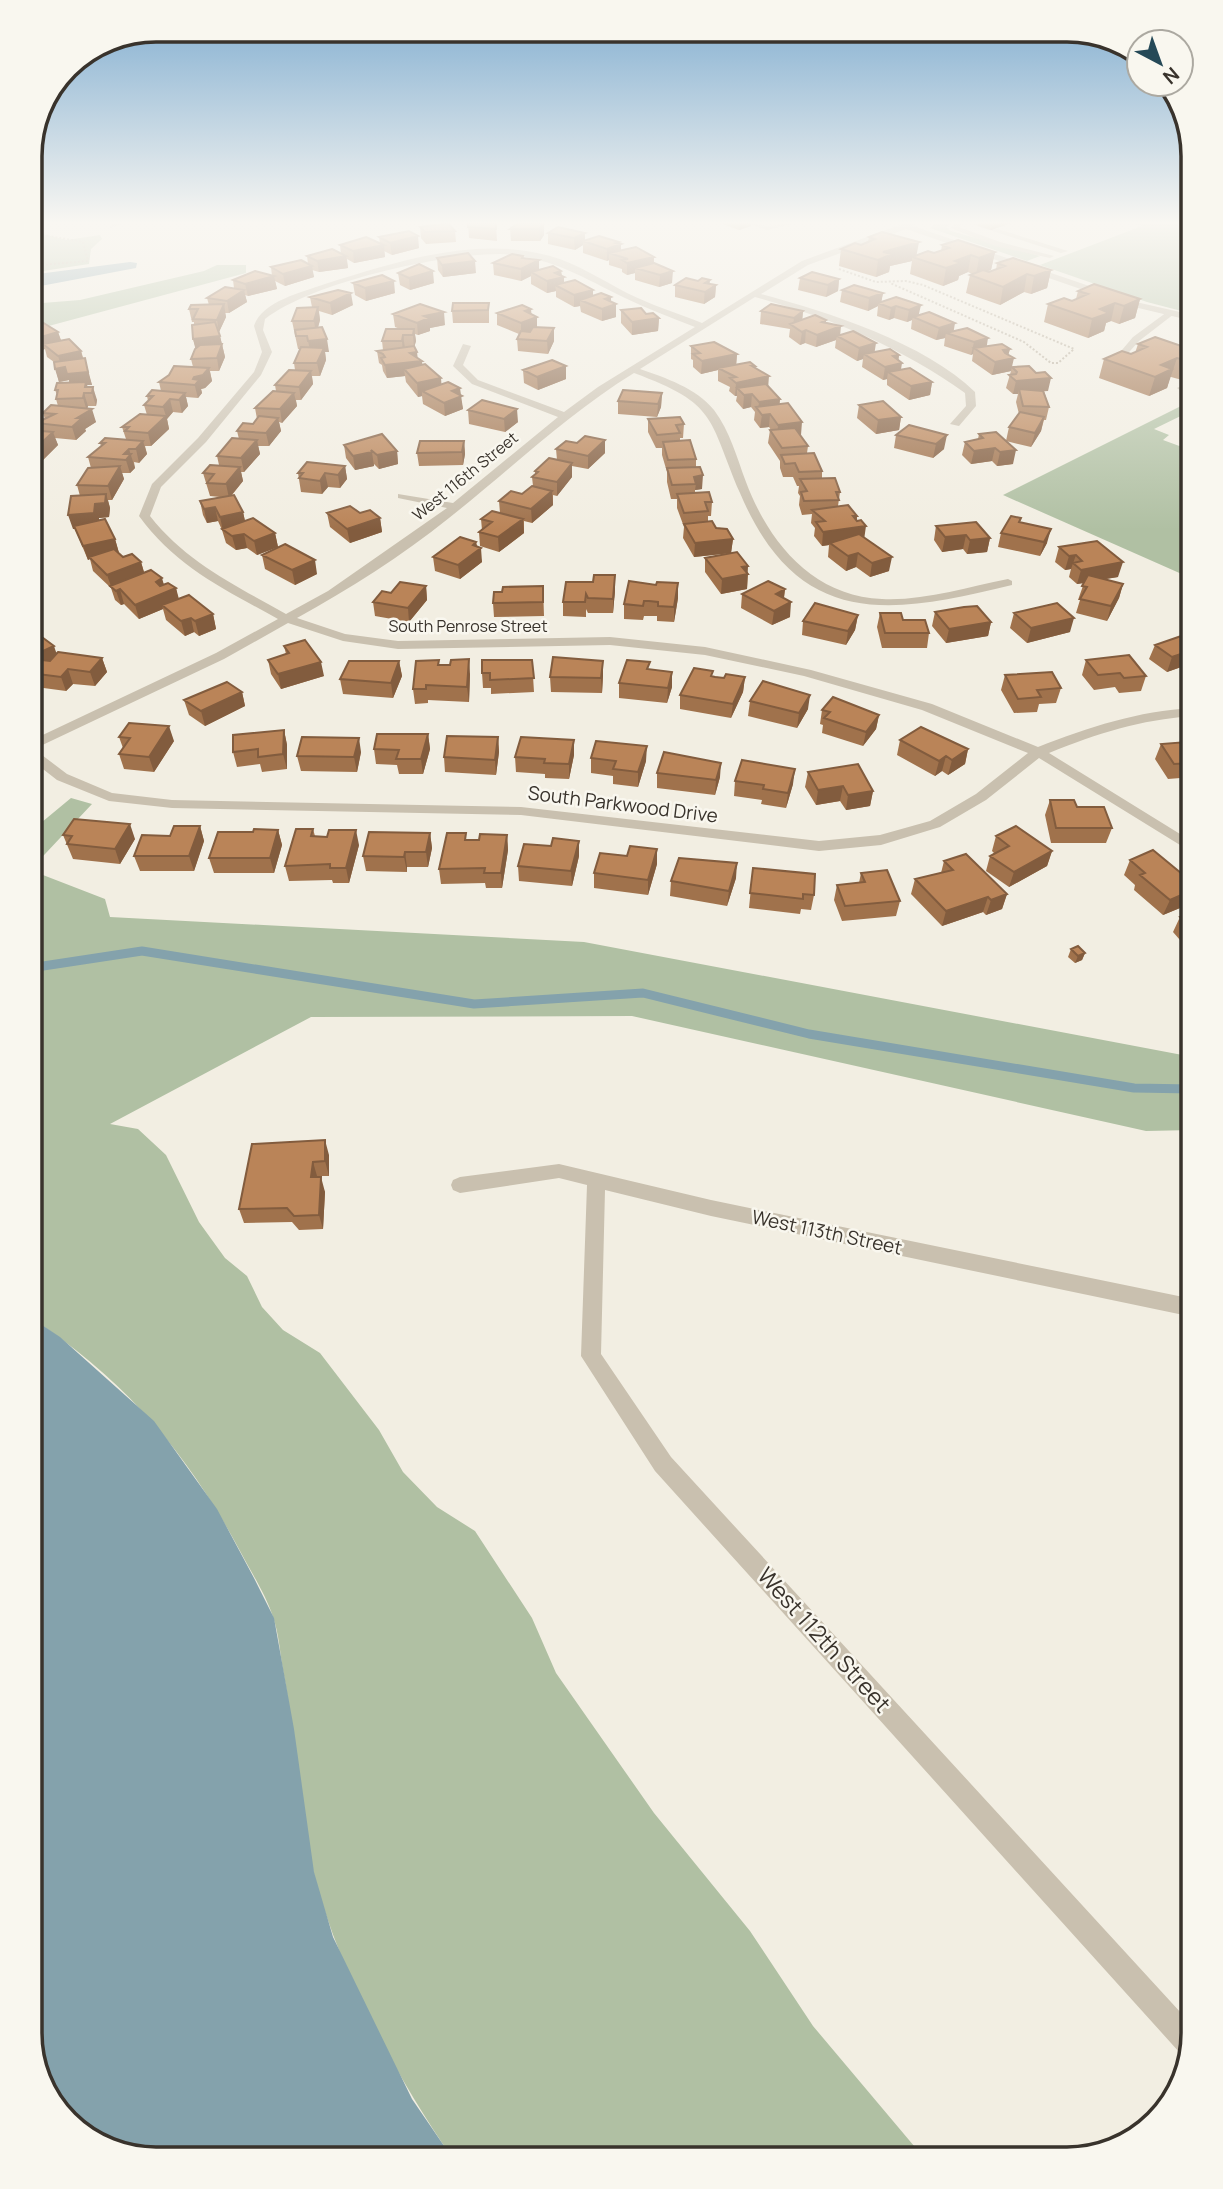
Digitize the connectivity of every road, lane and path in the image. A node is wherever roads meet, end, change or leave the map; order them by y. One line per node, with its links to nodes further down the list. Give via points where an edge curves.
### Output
1 (258, 325): 15 (street, South Penrose Street, via 267,352 258,373 202,440 156,485 144,516 163,540 194,566)
2 (855, 325): 11 (street, via 946,373 970,391 971,406)
3 (986, 325): 4 (path, via 1024,342 1051,363 1058,363 1074,349)
4 (1018, 325)
5 (1158, 325): 8 (lane, via 1135,340 1121,359)
6 (701, 326): 9 (street, West 116th Street)
7 (466, 346): 10 (street, via 458,366 475,382)
8 (1103, 366)
9 (632, 369): 10 (street, West 116th Street); 14 (street, via 670,383 710,411 762,527 787,564 814,585 840,596 882,603)
10 (565, 416): 13 (street, West 116th Street)
11 (955, 424)
12 (402, 496): 13 (street)
13 (456, 507): 15 (street, West 116th Street, via 332,594)
14 (1009, 583)
15 (286, 619): 17 (street, West 116th Street, via 220,656); 18 (street, South Penrose Street, via 343,637 398,645 610,641 705,651 928,707)
16 (1181, 713): 18 (street, South Parkwood Drive, via 1101,727)
17 (42, 740)
18 (1038, 752): 19 (street, South Parkwood Drive, via 981,797 935,824 880,841 819,846 521,811 173,804 109,797 62,777); 20 (street, South Penrose Street)
19 (42, 761)
20 (1181, 841)
21 (596, 1180): 22 (street, West 113th Street, via 559,1171); 23 (street, West 113th Street); 24 (street, West 112th Street, via 591,1356 663,1464)
22 (460, 1185)
23 (1181, 1306)
24 (1181, 2033)

